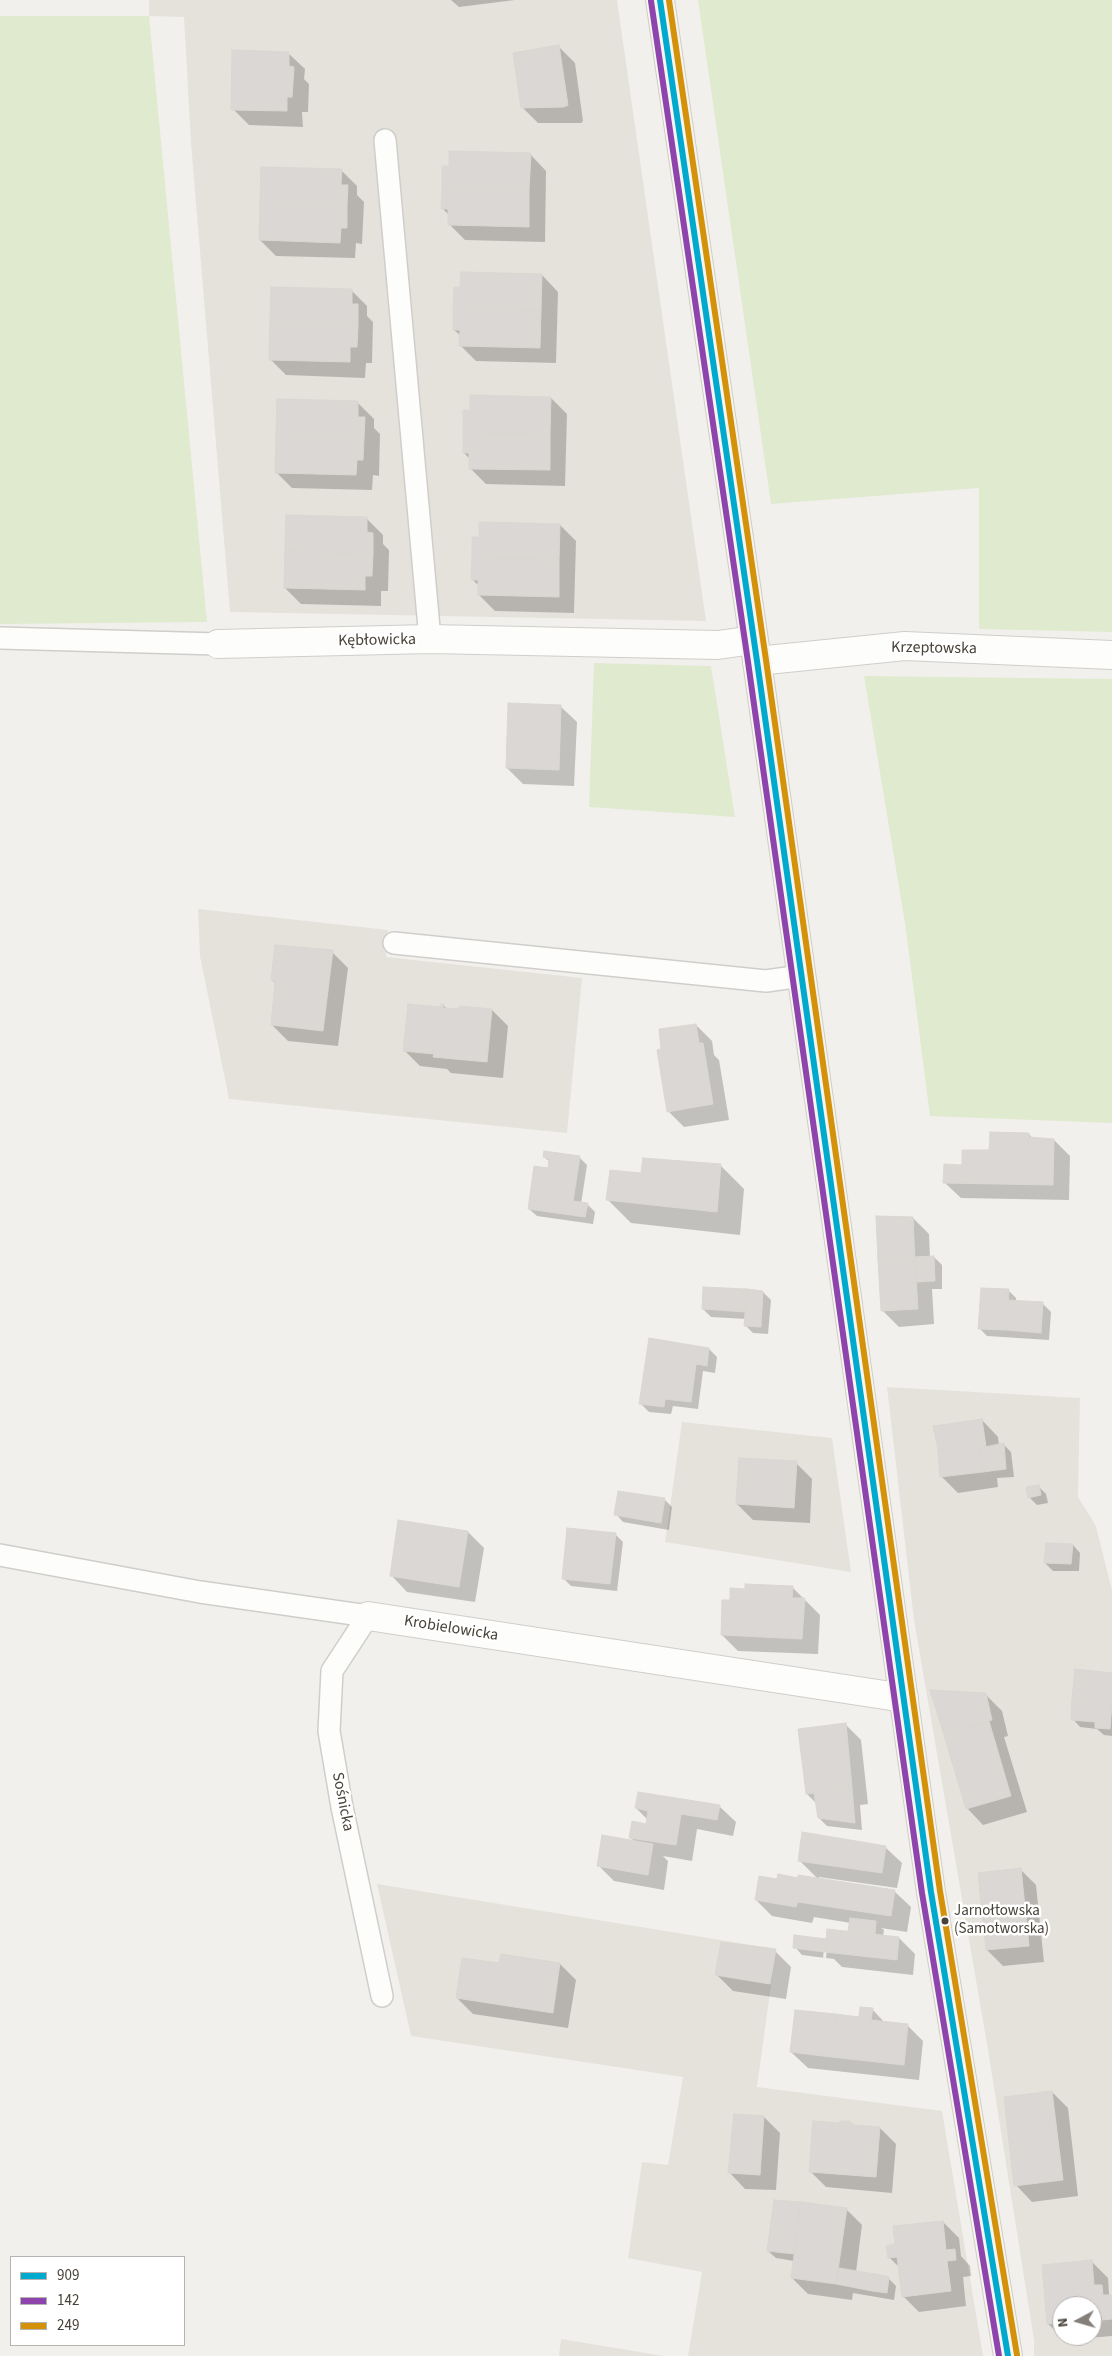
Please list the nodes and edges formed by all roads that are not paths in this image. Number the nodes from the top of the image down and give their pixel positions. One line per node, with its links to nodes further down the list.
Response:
1 (660, 0): 6 (street)
2 (385, 140): 4 (lane)
3 (0, 638): 5 (lane, Kębłowicka)
4 (430, 640): 5 (street, Kębłowicka); 6 (street, Kębłowicka)
5 (218, 644)
6 (755, 651): 7 (street, Krzeptowska); 9 (street)
7 (1112, 655)
8 (394, 943): 9 (lane)
9 (801, 976): 12 (street)
10 (0, 1554): 11 (lane, Krobielowicka)
11 (368, 1616): 12 (street, Krobielowicka); 13 (lane, Sośnicka)
12 (904, 1698): 14 (street)
13 (382, 1996)
14 (1008, 2356)

